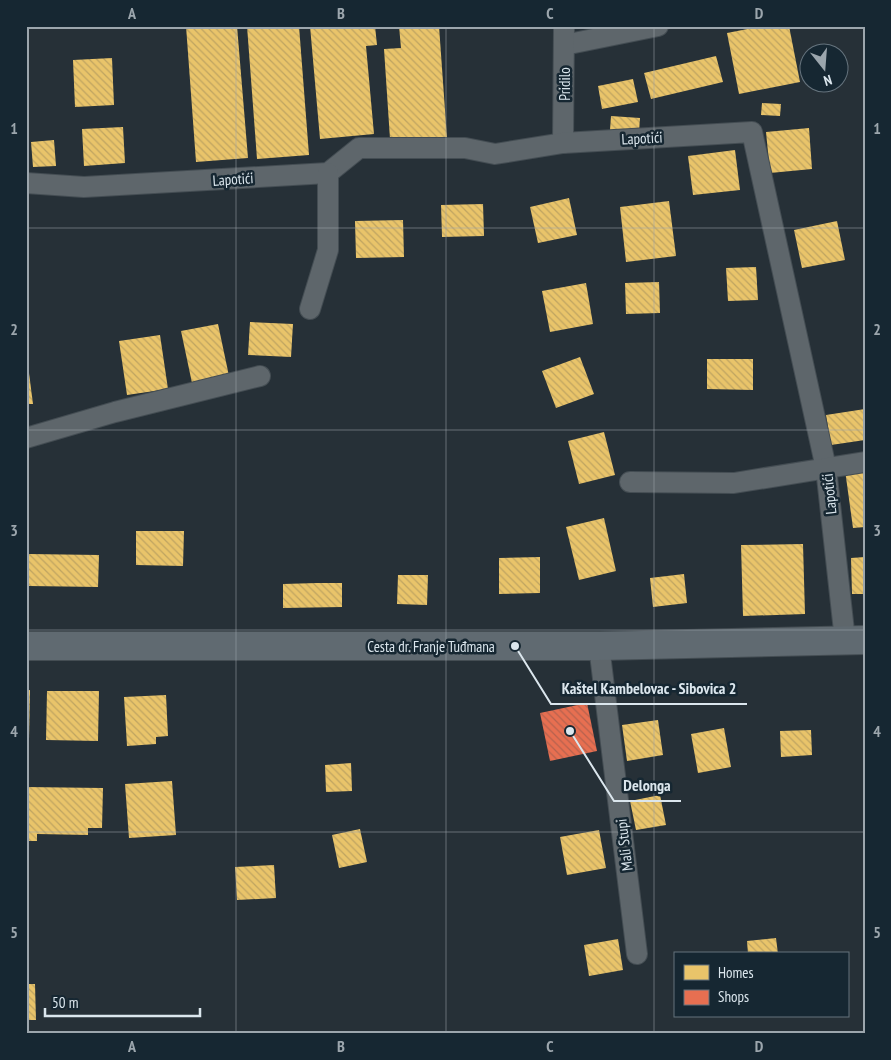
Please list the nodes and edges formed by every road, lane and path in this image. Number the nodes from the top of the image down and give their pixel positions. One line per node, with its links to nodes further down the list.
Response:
1 (658, 26): 2 (street)
2 (564, 35): 3 (street, Pridilo)
3 (563, 143): 4 (street, Lapotići); 10 (street, Lapotići)
4 (328, 173): 5 (street, Lapotići); 6 (street)
5 (26, 183)
6 (310, 310)
7 (260, 376): 8 (street)
8 (26, 438)
9 (865, 462): 10 (street)
10 (826, 468): 11 (street); 12 (street, Lapotići)
11 (630, 482)
12 (855, 640): 14 (main road, Cesta dr. Franje Tuđmana)
13 (26, 646): 14 (main road, Cesta dr. Franje Tuđmana)
14 (599, 646): 15 (street, Mali Stupi)
15 (637, 954)

